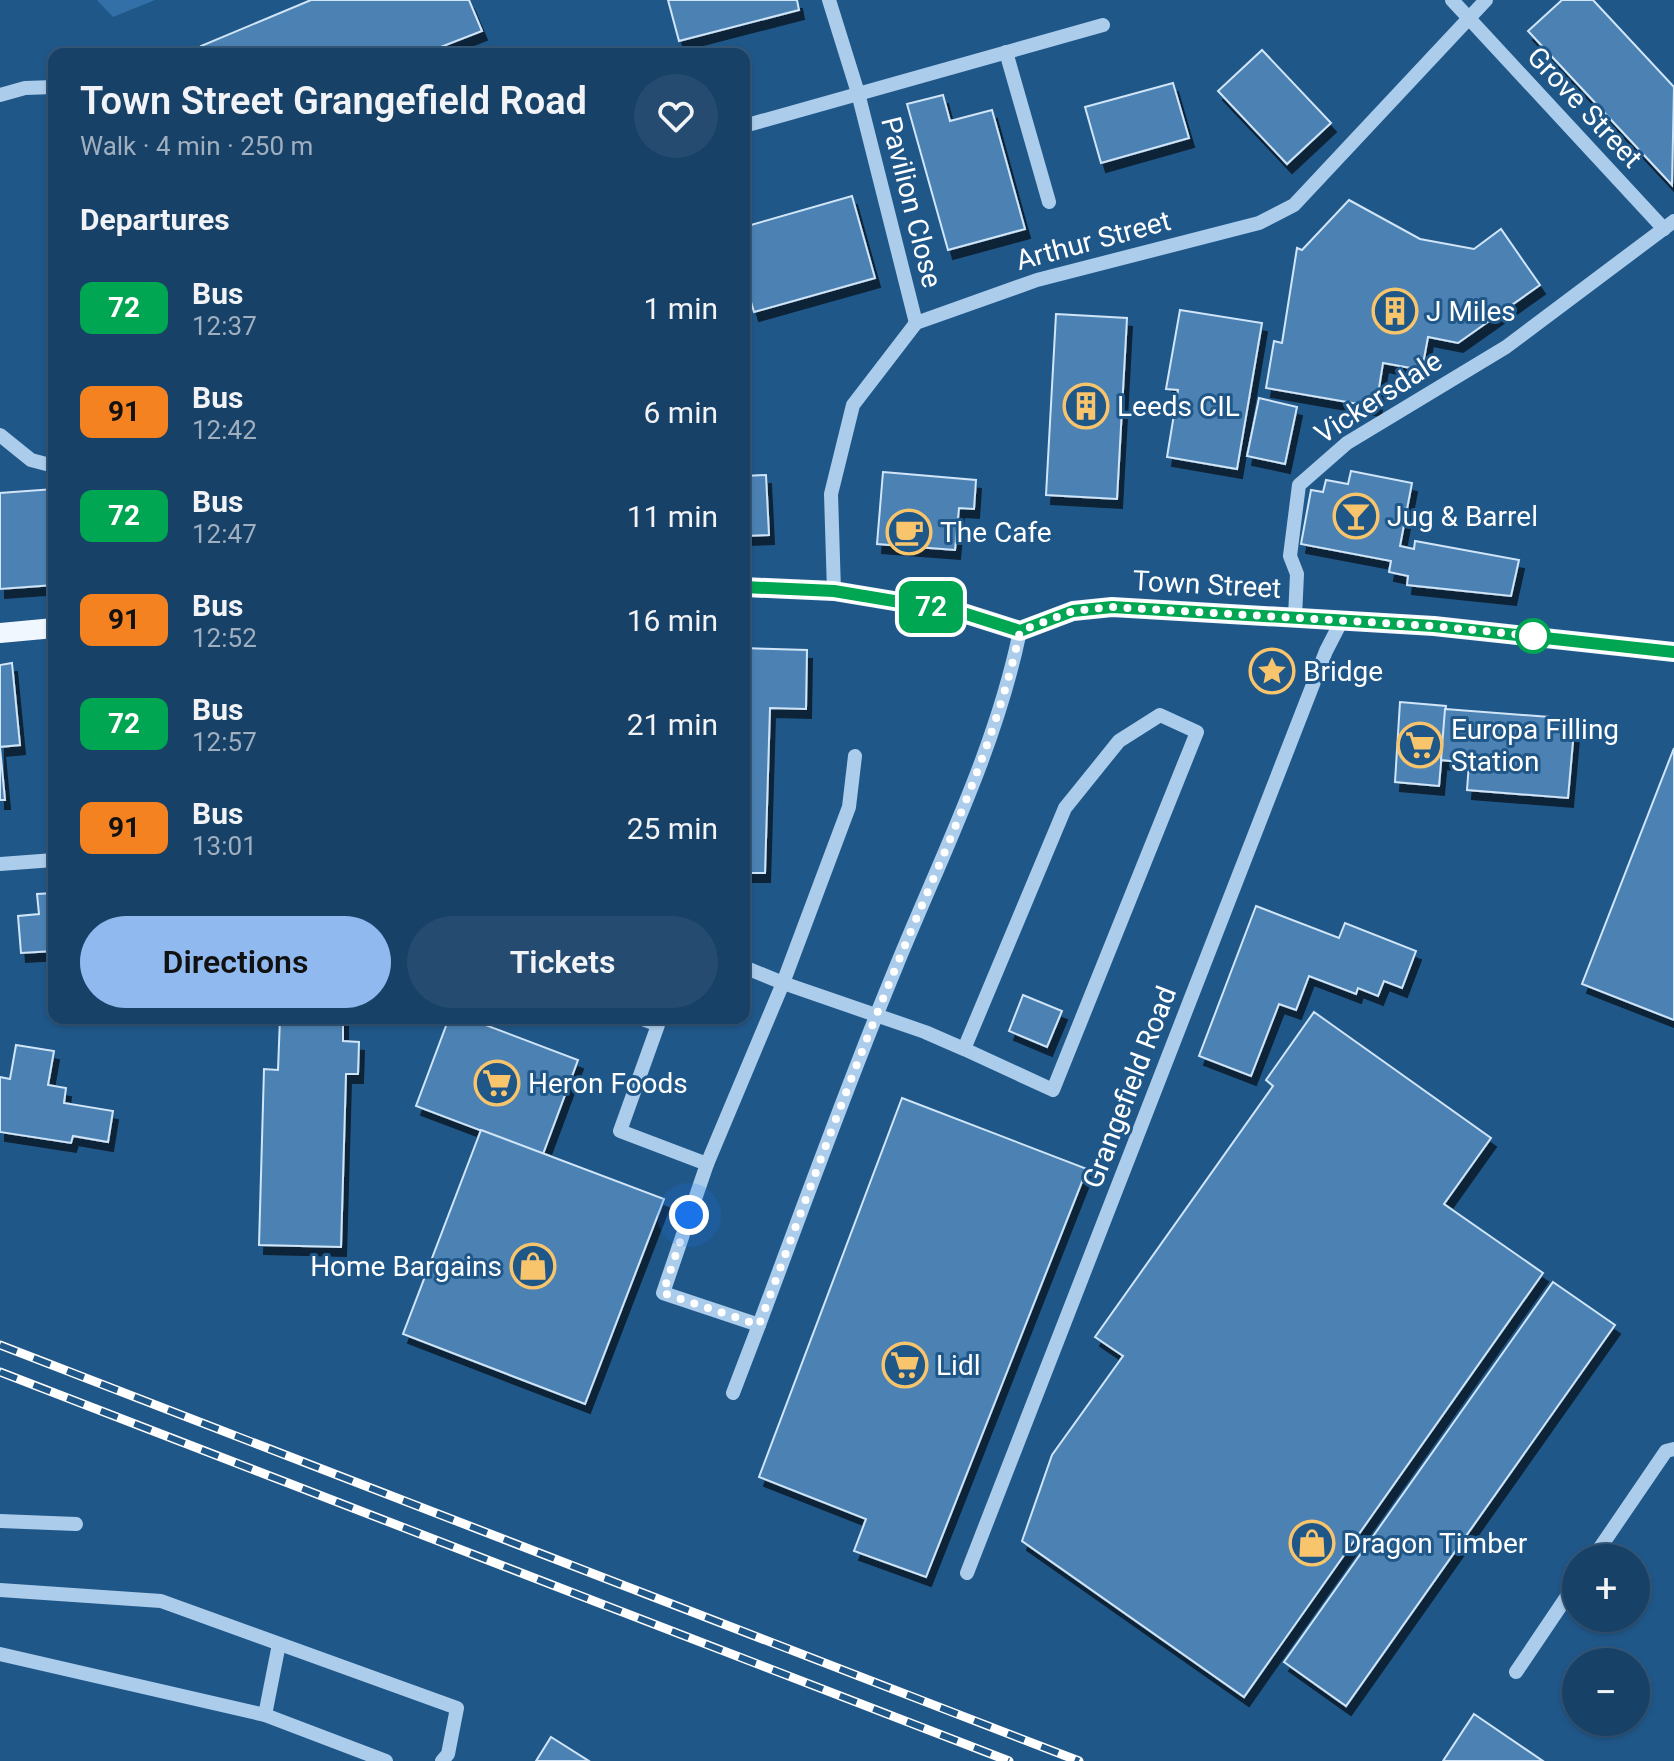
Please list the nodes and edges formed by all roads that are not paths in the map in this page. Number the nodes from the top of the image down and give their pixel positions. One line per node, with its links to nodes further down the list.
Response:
1 (829, 0): 8 (street, Pavilion Close)
2 (1452, 0): 4 (street, Grove Street)
3 (1486, 0): 4 (street, Arthur Street)
4 (1468, 20): 12 (street, Grove Street); 13 (street, Arthur Street)
5 (1103, 25): 6 (street, Pavilion Close)
6 (1006, 52): 8 (street, Pavilion Close); 11 (street)
7 (48, 87): 9 (street)
8 (858, 93): 10 (street, Pavilion Close); 13 (street, Pavilion Close)
9 (0, 95)
10 (750, 124)
11 (1049, 202)
12 (1669, 225): 18 (street, Vickersdale)
13 (916, 323): 17 (street)
14 (0, 435): 15 (street)
15 (48, 464)
16 (750, 587): 17 (main road)
17 (834, 591): 21 (main road)
18 (1295, 617): 19 (main road, Town Street); 21 (main road, Town Street)
19 (1342, 620): 23 (main road, Town Street); 39 (street, Grangefield Road)
20 (48, 629): 22 (main road)
21 (1020, 631): 29 (street)
22 (0, 633)
23 (1674, 652)
24 (855, 756): 28 (street)
25 (48, 860): 26 (street)
26 (0, 864)
27 (750, 969): 28 (street)
28 (783, 983): 29 (street); 32 (street)
29 (876, 1015): 31 (street); 33 (street)
30 (658, 1024): 32 (street)
31 (964, 1049): 31 (street)
32 (707, 1164): 33 (street)
33 (759, 1325): 34 (street)
34 (733, 1393)
35 (1674, 1449): 38 (street)
36 (0, 1521): 37 (street)
37 (76, 1524)
38 (1603, 1544)
39 (967, 1573)
40 (0, 1590): 42 (street)
41 (1562, 1604): 44 (street)
42 (279, 1644): 45 (street); 47 (street)
43 (0, 1654): 45 (street)
44 (1516, 1672)
45 (265, 1715): 46 (street)
46 (386, 1761)
47 (442, 1761)

